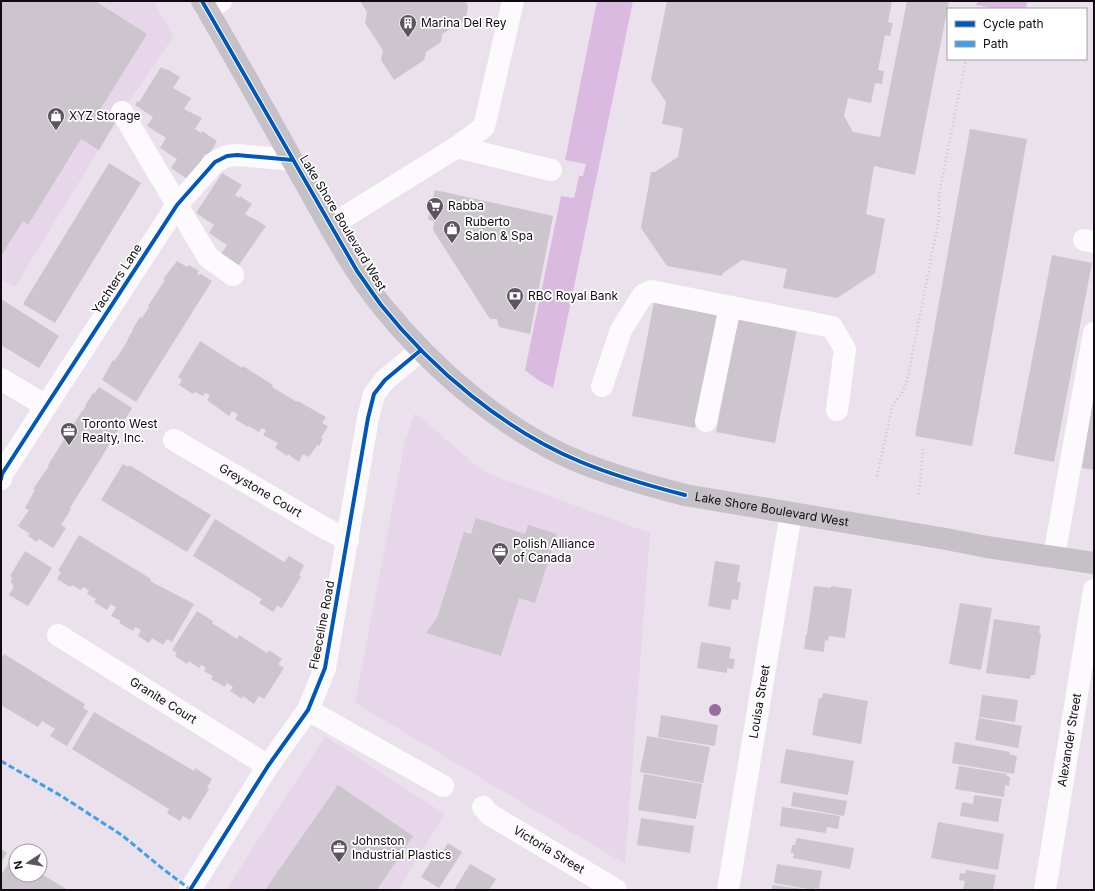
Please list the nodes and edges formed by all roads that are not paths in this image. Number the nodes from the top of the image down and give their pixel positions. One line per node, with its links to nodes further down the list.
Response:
1 (512, 1): 4 (street)
2 (210, 4): 5 (main road, Lake Shore Boulevard West)
3 (122, 112): 7 (street)
4 (457, 147): 6 (street); 8 (street)
5 (293, 160): 7 (street, Yachters Lane); 8 (main road, Lake Shore Boulevard West)
6 (551, 170)
7 (177, 205): 9 (street); 15 (street, Yachters Lane)
8 (330, 226): 12 (main road, Lake Shore Boulevard West)
9 (233, 275)
10 (730, 307): 14 (street); 16 (street); 17 (street)
11 (1094, 333): 22 (street)
12 (421, 350): 20 (main road, Lake Shore Boulevard West); 21 (street, Fleeceline Road)
13 (1, 378): 15 (street)
14 (602, 386)
15 (46, 406): 19 (street, Yachters Lane)
16 (837, 410)
17 (706, 421)
18 (174, 440): 21 (street, Greystone Court)
19 (1, 479)
20 (791, 513): 22 (main road, Lake Shore Boulevard West); 33 (street, Louisa Street)
21 (348, 540): 27 (street, Fleeceline Road)
22 (1054, 556): 23 (main road, Lake Shore Boulevard West)
23 (1094, 563)
24 (1094, 590): 25 (street, Alexander Street)
25 (1091, 629): 34 (street, Alexander Street)
26 (58, 634): 28 (street, Granite Court)
27 (308, 710): 28 (street, Fleeceline Road); 29 (street)
28 (268, 766): 31 (street, Fleeceline Road)
29 (443, 786)
30 (483, 807): 32 (street, Victoria Street)
31 (190, 890)
32 (616, 890)
33 (728, 890)
34 (1045, 890)

